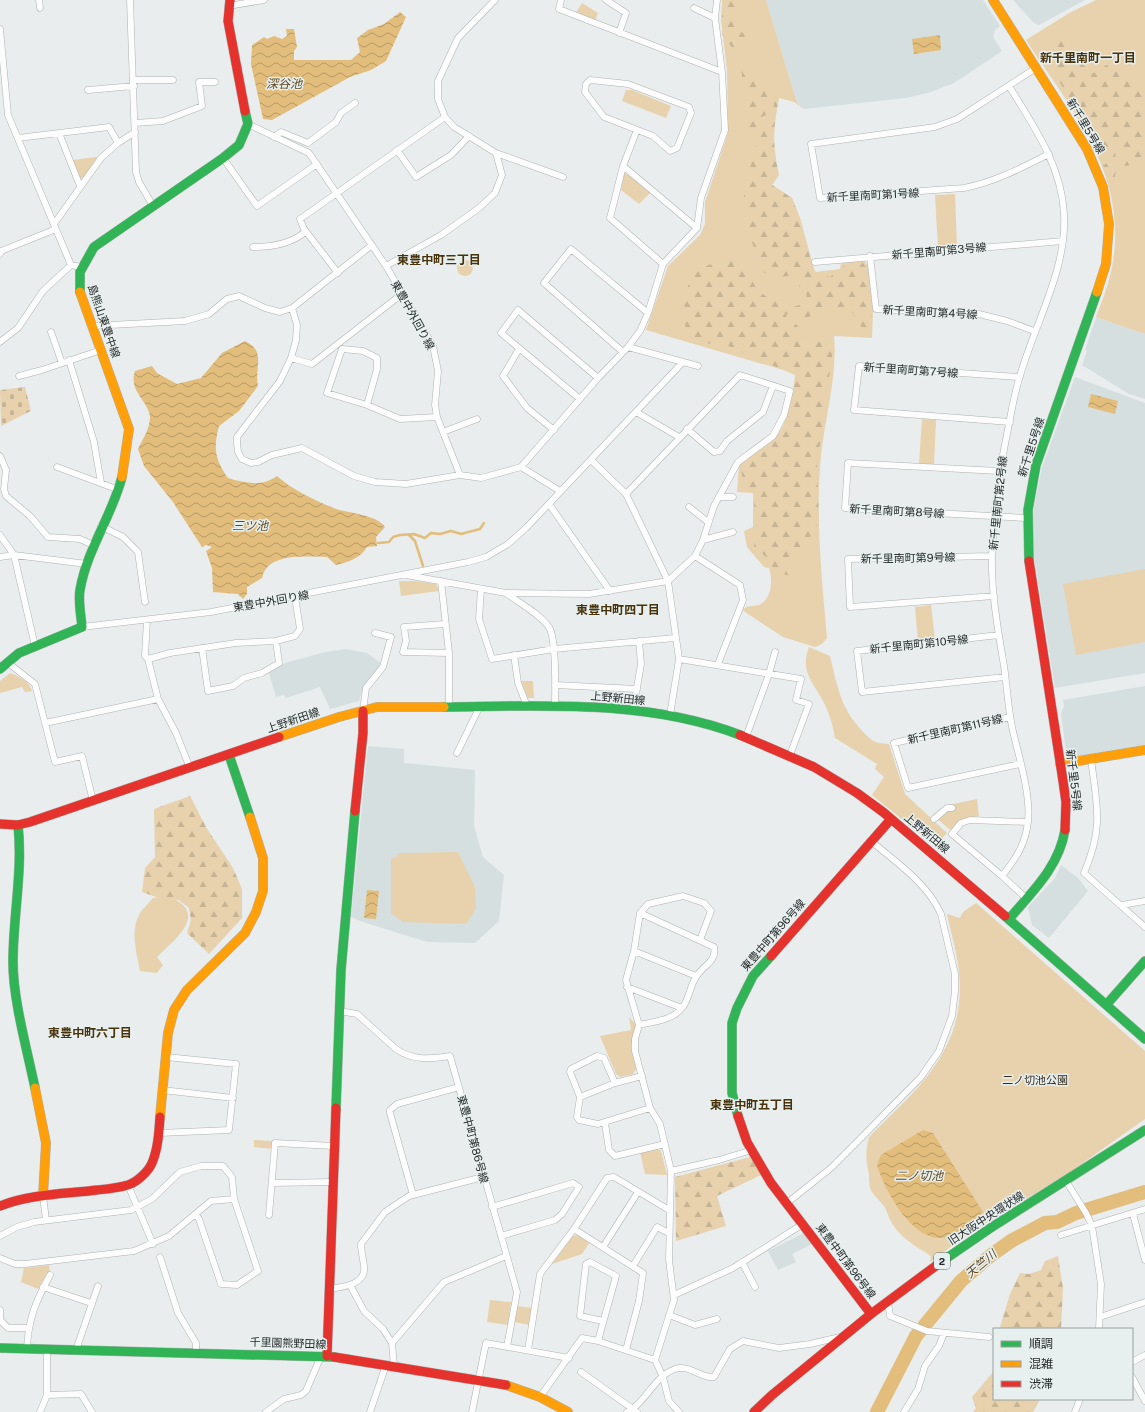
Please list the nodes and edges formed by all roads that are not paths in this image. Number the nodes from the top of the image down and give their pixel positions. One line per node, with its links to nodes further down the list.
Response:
1 (39, 0): 10 (street)
2 (130, 0): 19 (street)
3 (264, 0): 9 (street)
4 (495, 0): 23 (street)
5 (561, 0): 14 (street)
6 (606, 0): 14 (street)
7 (717, 0): 12 (street)
8 (993, 0): 15 (street, 新千里5号線)
9 (229, 3): 25 (street)
10 (40, 8)
11 (694, 8): 12 (street)
12 (715, 18): 16 (street)
13 (0, 29): 31 (street)
14 (619, 33): 16 (street)
15 (1036, 68): 20 (street, 新千里南町第1号線); 102 (street, 新千里5号線)
16 (722, 72): 44 (street)
17 (173, 80): 19 (street)
18 (215, 82): 24 (street)
19 (133, 83): 21 (street); 24 (street)
20 (1009, 86): 35 (street, 新千里南町第2号線); 35 (street, 新千里南町第1号線)
21 (88, 90)
22 (355, 103): 30 (street)
23 (444, 117): 29 (street); 33 (street)
24 (135, 123): 27 (street)
25 (248, 124): 30 (street, 東豊中外回り線); 36 (street, 島熊山東豊中線)
26 (637, 130): 26 (street); 38 (street)
27 (135, 132): 32 (street); 42 (street)
28 (59, 133): 31 (street); 32 (street); 40 (street)
29 (468, 136): 33 (street); 34 (street)
30 (274, 137): 37 (street, 東豊中外回り線)
31 (18, 138): 43 (street)
32 (118, 143): 40 (street)
33 (397, 150): 41 (street)
34 (496, 153): 39 (street); 54 (street)
35 (1049, 154): 46 (street, 新千里南町第2号線)
36 (223, 158): 37 (street); 42 (street, 島熊山東豊中線)
37 (317, 164): 41 (street, 東豊中外回り線)
38 (623, 166): 44 (street); 52 (street)
39 (563, 177)
40 (80, 186): 43 (street)
41 (337, 193): 45 (street); 47 (street, 東豊中外回り線)
42 (153, 206): 55 (street, 島熊山東豊中線)
43 (55, 226): 49 (street); 53 (street)
44 (697, 228): 52 (street)
45 (305, 232): 48 (street); 56 (street)
46 (1063, 241): 50 (street, 新千里南町第3号線); 61 (street, 新千里南町第2号線)
47 (372, 245): 54 (street, 東豊中外回り線); 56 (street)
48 (253, 247)
49 (0, 251)
50 (870, 256): 51 (street, 新千里南町第3号線); 61 (street, 新千里南町第4号線)
51 (815, 262)
52 (663, 264): 59 (street)
53 (71, 265): 55 (street); 63 (street)
54 (386, 266): 57 (street, 東豊中外回り線)
55 (81, 267): 60 (street, 島熊山東豊中線)
56 (338, 273): 58 (street)
57 (402, 294): 68 (street); 80 (street, 東豊中外回り線)
58 (292, 308): 60 (street); 68 (street)
59 (648, 313): 64 (street); 67 (street)
60 (92, 326): 66 (street, 島熊山東豊中線)
61 (1034, 331): 74 (street, 新千里南町第2号線)
62 (51, 332): 70 (street)
63 (0, 342)
64 (628, 347): 67 (street); 71 (street)
65 (519, 349): 75 (street); 77 (street); 84 (street)
66 (101, 350): 69 (street); 94 (street, 島熊山東豊中線)
67 (623, 352): 75 (street)
68 (291, 358): 92 (street)
69 (69, 360): 70 (street); 93 (street)
70 (62, 363): 73 (street)
71 (682, 363): 72 (street); 79 (street, 東豊中外回り線)
72 (698, 366)
73 (19, 376)
74 (1019, 377): 82 (street, 新千里南町第2号線); 82 (street, 新千里南町第7号線)
75 (598, 378): 77 (street)
76 (773, 386): 83 (street); 83 (street); 98 (street)
77 (580, 399): 84 (street)
78 (367, 405): 78 (street); 80 (street)
79 (636, 412): 86 (street); 88 (street, 東豊中外回り線)
80 (437, 417): 85 (street, 東豊中外回り線)
81 (477, 419): 85 (street)
82 (1010, 422): 91 (street, 新千里南町第2号線)
83 (687, 429): 86 (street)
84 (554, 430): 90 (street)
85 (443, 432): 92 (street, 東豊中外回り線)
86 (679, 438): 96 (street)
87 (0, 456): 108 (street)
88 (591, 460): 95 (street, 東豊中外回り線); 96 (street)
89 (57, 467): 93 (street)
90 (521, 467): 92 (street); 95 (street)
91 (1000, 471): 101 (street, 新千里南町第2号線); 101 (street, 新千里南町第8号線)
92 (460, 475)
93 (101, 483): 94 (street)
94 (119, 490): 104 (street, 島熊山東豊中線)
95 (560, 491): 99 (street, 東豊中外回り線)
96 (626, 494): 116 (street)
97 (733, 497): 98 (street)
98 (719, 498): 103 (street)
99 (549, 504): 114 (street, 東豊中外回り線); 118 (street)
100 (689, 507): 103 (street)
101 (995, 516): 102 (street, 新千里南町第8号線); 111 (street, 新千里南町第2号線)
102 (1026, 518): 162 (street, 新千里5号線)
103 (708, 522): 107 (street)
104 (101, 526): 108 (street, 島熊山東豊中線); 122 (street)
105 (733, 532): 107 (street)
106 (0, 535): 109 (street)
107 (703, 540): 110 (street)
108 (93, 546): 113 (street, 島熊山東豊中線)
109 (14, 555): 112 (street); 113 (street); 131 (street)
110 (695, 556): 116 (street); 139 (street)
111 (992, 556): 120 (street, 新千里南町第2号線); 120 (street, 新千里南町第9号線)
112 (0, 557)
113 (87, 564): 125 (street, 島熊山東豊中線)
114 (406, 575): 115 (street); 121 (street, 東豊中外回り線)
115 (441, 581): 117 (street); 124 (street)
116 (668, 581): 118 (street); 128 (street)
117 (481, 589): 119 (street); 136 (street)
118 (610, 591): 119 (street)
119 (506, 593): 133 (street)
120 (994, 596): 127 (street, 新千里南町第2号線)
121 (295, 597): 123 (street, 東豊中外回り線); 129 (street)
122 (145, 602)
123 (147, 620): 125 (street, 東豊中外回り線); 137 (street)
124 (445, 624): 135 (street); 135 (street)
125 (82, 627): 131 (street)
126 (375, 633): 151 (street)
127 (999, 635): 142 (street, 新千里南町第2号線); 142 (street, 新千里南町第10号線)
128 (675, 638): 130 (street); 138 (street)
129 (276, 641): 132 (street); 132 (street)
130 (638, 641): 133 (street); 144 (street)
131 (35, 646): 140 (street)
132 (202, 648): 137 (street)
133 (554, 649): 136 (street); 143 (street)
134 (775, 652): 141 (street)
135 (449, 653): 146 (street)
136 (514, 655): 148 (street)
137 (148, 659): 145 (street)
138 (679, 659): 139 (street); 152 (street)
139 (718, 664): 141 (street)
140 (4, 665): 154 (street)
141 (769, 674): 155 (street); 159 (street)
142 (1005, 677): 153 (street, 新千里南町第2号線)
143 (555, 685): 144 (street); 149 (street)
144 (637, 689): 150 (street)
145 (158, 699): 154 (street); 163 (street)
146 (449, 706): 147 (street, 上野新田線); 151 (street, 上野新田線)
147 (480, 706): 148 (street, 上野新田線); 157 (street)
148 (527, 706): 149 (street, 上野新田線)
149 (555, 707): 150 (street, 上野新田線)
150 (633, 710): 152 (street, 上野新田線)
151 (362, 711): 158 (street, 上野新田線); 186 (street)
152 (670, 715): 155 (street, 上野新田線)
153 (1010, 717): 161 (street, 新千里南町第2号線); 161 (street, 新千里南町第11号線)
154 (45, 723): 164 (street)
155 (746, 737): 159 (street, 上野新田線)
156 (1145, 750): 160 (street)
157 (457, 752)
158 (229, 755): 163 (street, 上野新田線); 189 (street)
159 (790, 755): 166 (street, 上野新田線)
160 (1091, 759): 162 (street); 175 (street)
161 (1020, 764): 168 (street, 新千里南町第2号線)
162 (1060, 764): 173 (street, 新千里5号線)
163 (190, 768): 164 (street, 上野新田線)
164 (93, 801): 170 (street, 上野新田線)
165 (952, 808): 167 (street)
166 (891, 818): 171 (street, 東豊中町第96号線); 177 (street, 上野新田線)
167 (934, 819)
168 (1028, 822): 172 (street, 新千里南町第2号線); 172 (street)
169 (0, 824): 170 (street, 上野新田線)
170 (18, 825): 211 (street)
171 (871, 841): 202 (street, 東豊中町第96号線); 213 (street)
172 (1002, 876): 173 (street)
173 (1026, 898): 177 (street, 新千里5号線)
174 (1145, 902): 175 (street)
175 (1122, 905): 178 (street)
176 (640, 913): 179 (street); 179 (street); 180 (street)
177 (1009, 919): 184 (street, 上野新田線)
178 (1145, 927)
179 (700, 940): 182 (street)
180 (634, 950): 182 (street); 183 (street)
181 (1145, 961): 184 (street)
182 (696, 976): 185 (street)
183 (627, 987): 185 (street); 187 (street)
184 (1107, 1004): 188 (street, 上野新田線)
185 (682, 1008): 187 (street)
186 (339, 1011): 192 (street, 東豊中町第86号線); 201 (street)
187 (640, 1026): 190 (street)
188 (1145, 1039)
189 (166, 1057): 193 (street); 195 (street)
190 (642, 1076): 191 (street); 196 (street)
191 (615, 1083): 194 (street); 194 (street)
192 (459, 1086): 204 (street, 東豊中町第86号線); 210 (street)
193 (162, 1090): 195 (street); 199 (street)
194 (580, 1097): 197 (street)
195 (233, 1098): 199 (street)
196 (650, 1108): 197 (street); 200 (street)
197 (605, 1123): 200 (street)
198 (1145, 1130): 205 (street, 旧大阪中央環状線 / 2)
199 (159, 1133): 208 (street)
200 (666, 1144): 203 (street)
201 (334, 1146): 206 (street); 207 (street)
202 (752, 1150): 203 (street); 213 (street, 東豊中町第96号線)
203 (671, 1172): 218 (street)
204 (483, 1176): 210 (street); 215 (street, 東豊中町第86号線)
205 (1066, 1181): 224 (street); 245 (street, 旧大阪中央環状線 / 2)
206 (333, 1182): 207 (street); 243 (street)
207 (272, 1183): 221 (street)
208 (128, 1184): 211 (street); 216 (street)
209 (638, 1192): 218 (street); 225 (street); 231 (street)
210 (413, 1195): 239 (street)
211 (43, 1196): 214 (street); 222 (street)
212 (234, 1198): 216 (street); 219 (street); 219 (street)
213 (786, 1202): 223 (street, 東豊中町第96号線)
214 (0, 1206)
215 (492, 1206): 229 (street, 東豊中町第86号線); 229 (street)
216 (138, 1208): 222 (street); 230 (street)
217 (1145, 1209): 220 (street)
218 (669, 1210): 226 (street)
219 (195, 1214): 230 (street)
220 (1133, 1214): 224 (street); 235 (street)
221 (269, 1215)
222 (46, 1220): 228 (street)
223 (803, 1224): 236 (street); 250 (street, 東豊中町第96号線)
224 (1092, 1226): 227 (street); 251 (street)
225 (574, 1229): 231 (street); 267 (street)
226 (669, 1232): 237 (street); 244 (street)
227 (1061, 1235)
228 (0, 1236)
229 (501, 1236): 232 (street, 東豊中町第86号線)
230 (153, 1244): 234 (street)
231 (603, 1247): 237 (street)
232 (506, 1256): 261 (street); 262 (street, 東豊中町第86号線)
233 (160, 1257): 269 (street)
234 (0, 1258)
235 (1145, 1260)
236 (742, 1262): 242 (street); 244 (street)
237 (633, 1266): 268 (street)
238 (50, 1275): 241 (street)
239 (350, 1285): 243 (street); 261 (street)
240 (98, 1286): 247 (street)
241 (43, 1287): 247 (street); 254 (street)
242 (755, 1287)
243 (329, 1289): 271 (street)
244 (674, 1295): 249 (street)
245 (888, 1302): 250 (street, 旧大阪中央環状線 / 2); 257 (street)
246 (1145, 1302): 251 (street)
247 (91, 1303): 266 (street)
248 (0, 1310): 252 (street)
249 (670, 1314): 255 (street); 273 (street)
250 (871, 1314): 258 (street, 旧大阪中央環状線 / 2)
251 (1100, 1317): 256 (street)
252 (0, 1320): 254 (street)
253 (603, 1321): 253 (street); 260 (street)
254 (28, 1328): 264 (street)
255 (713, 1328)
256 (1099, 1328)
257 (944, 1333): 259 (street); 294 (street)
258 (844, 1336): 277 (street); 293 (street, 旧大阪中央環状線 / 2)
259 (989, 1336)
260 (598, 1341): 268 (street); 272 (street)
261 (392, 1343): 275 (street)
262 (507, 1347): 267 (street); 279 (street)
263 (0, 1348): 264 (street, 千里園熊野田線)
264 (27, 1349): 265 (street, 千里園熊野田線)
265 (47, 1349): 266 (street, 千里園熊野田線); 280 (street)
266 (76, 1350): 269 (street, 千里園熊野田線)
267 (528, 1350): 272 (street)
268 (626, 1350): 273 (street)
269 (196, 1353): 271 (street, 千里園熊野田線)
270 (1145, 1355): 274 (street)
271 (324, 1356): 275 (street, 千里園熊野田線); 287 (street)
272 (570, 1358): 281 (street)
273 (655, 1360): 277 (street)
274 (1133, 1361)
275 (390, 1365): 279 (street, 千里園熊野田線); 288 (street)
276 (581, 1372): 284 (street)
277 (663, 1377): 284 (street); 292 (street)
278 (1133, 1379): 283 (street)
279 (479, 1380): 281 (street, 千里園熊野田線); 289 (street)
280 (47, 1395): 285 (street); 286 (street)
281 (540, 1397): 290 (street, 千里園熊野田線)
282 (1080, 1400): 295 (street)
283 (1145, 1401)
284 (635, 1410): 291 (street)
285 (40, 1412)
286 (92, 1412)
287 (266, 1412)
288 (370, 1412)
289 (472, 1412)
290 (568, 1412)
291 (627, 1412)
292 (679, 1412)
293 (754, 1412)
294 (904, 1412)
295 (1075, 1412)

